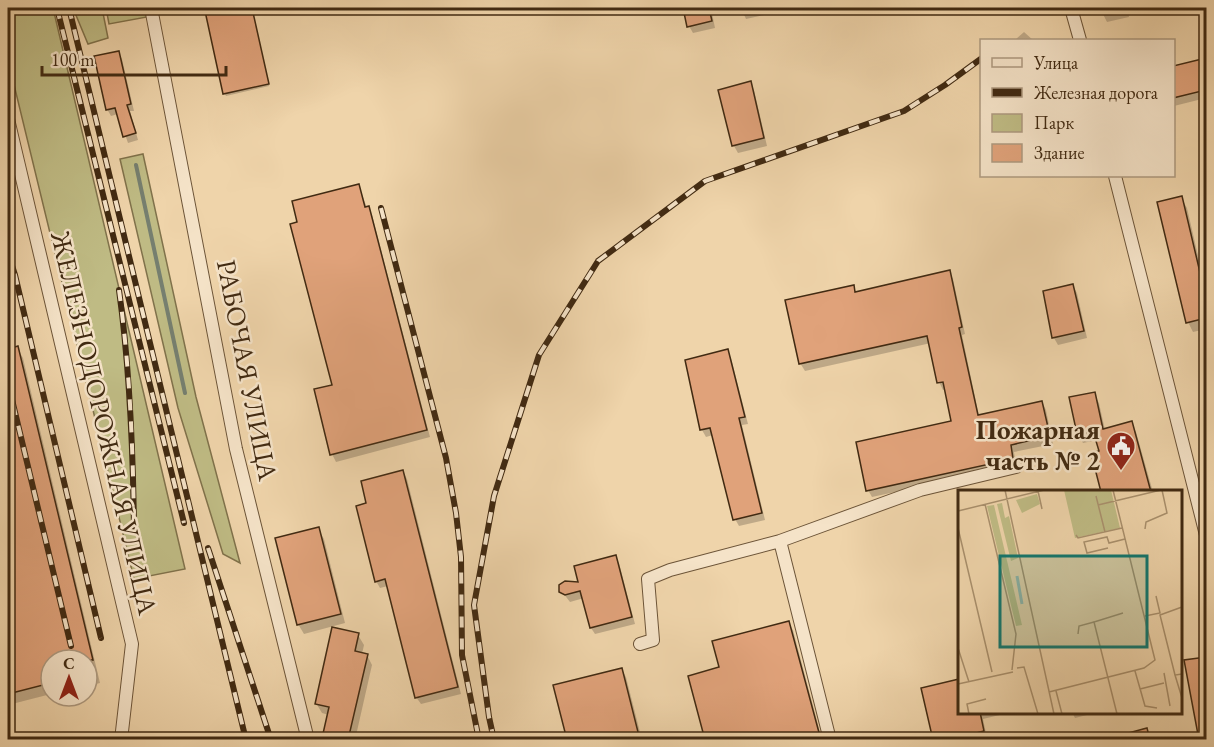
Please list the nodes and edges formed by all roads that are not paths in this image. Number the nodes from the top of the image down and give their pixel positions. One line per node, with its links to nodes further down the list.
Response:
1 (155, 8): 12 (street, РАБОЧАЯ УЛИЦА)
2 (1071, 8): 3 (street)
3 (1080, 39)
4 (8, 119): 11 (street, ЖЕЛЕЗНОДОРОЖНАЯ УЛИЦА)
5 (1115, 177): 7 (street)
6 (1016, 467): 9 (street)
7 (1202, 497): 8 (street)
8 (1206, 535)
9 (780, 541): 10 (street); 13 (street)
10 (640, 644)
11 (121, 740)
12 (308, 740)
13 (830, 740)

